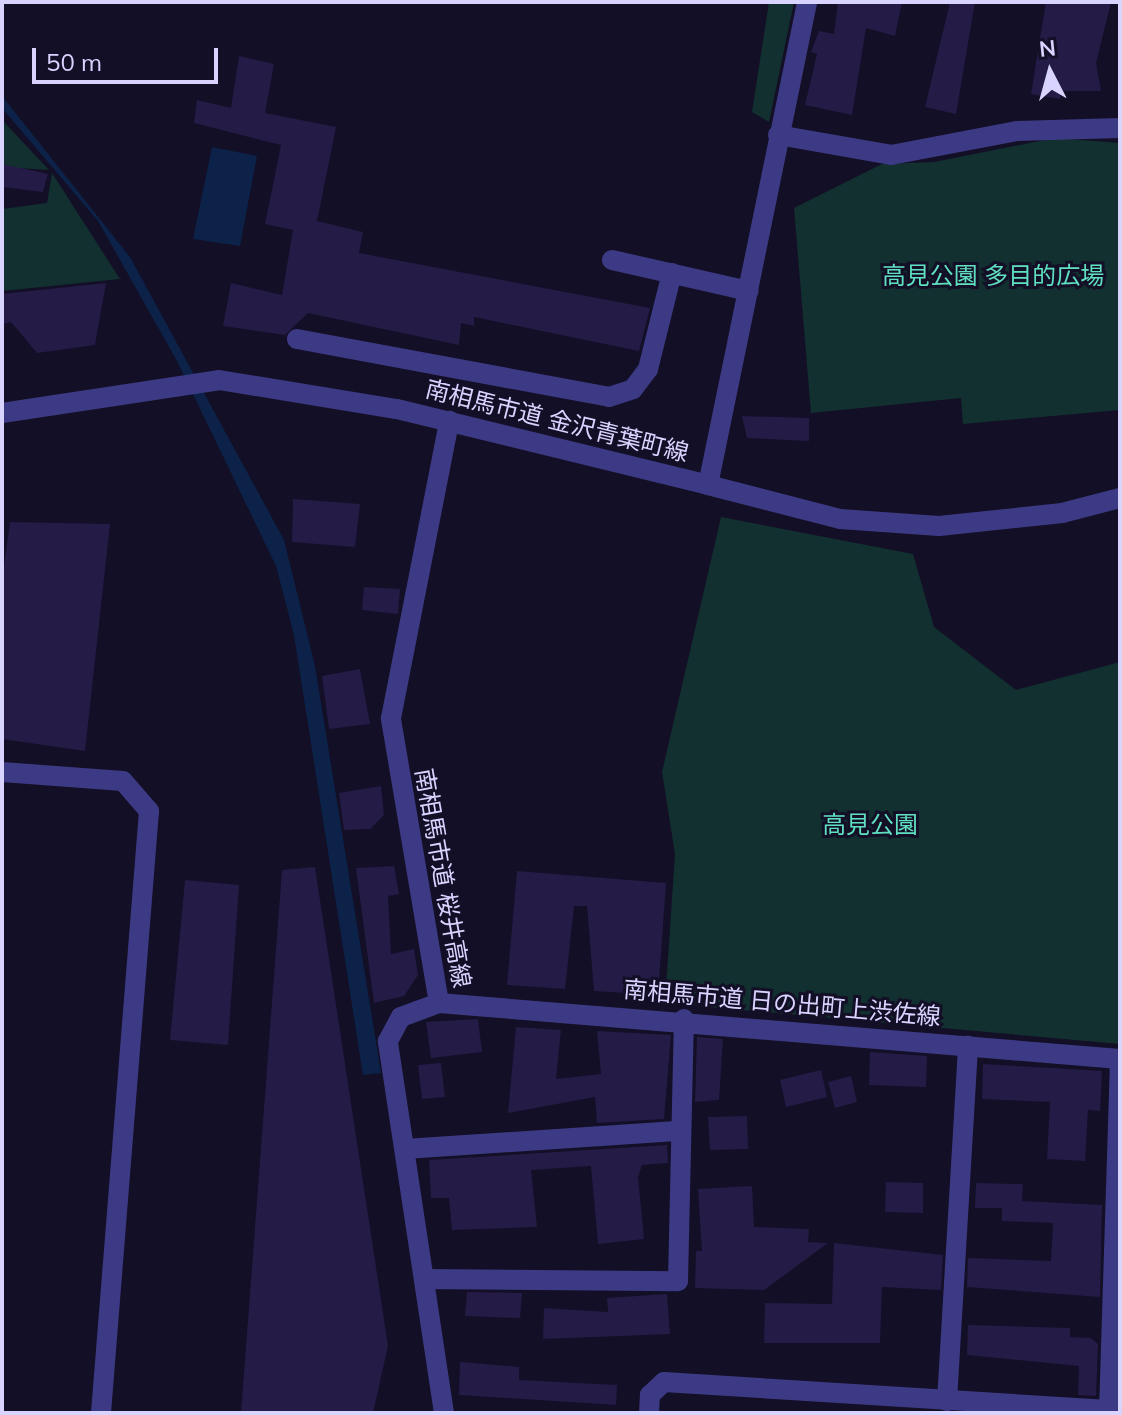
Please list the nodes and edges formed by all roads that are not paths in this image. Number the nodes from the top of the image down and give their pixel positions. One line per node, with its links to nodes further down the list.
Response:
1 (807, 2): 3 (street, 南相馬市道 金沢青葉町線)
2 (1120, 128): 3 (street)
3 (778, 135): 6 (street, 南相馬市道 金沢青葉町線)
4 (612, 260): 5 (street)
5 (672, 273): 6 (street); 7 (street)
6 (749, 291): 10 (street, 南相馬市道 金沢青葉町線)
7 (297, 339)
8 (2, 413): 9 (street, 南相馬市道 金沢青葉町線)
9 (449, 421): 10 (street, 南相馬市道 金沢青葉町線); 13 (street, 南相馬市道 桜井高線)
10 (708, 485): 11 (street)
11 (1120, 498)
12 (2, 772): 23 (street)
13 (439, 1003): 14 (street, 南相馬市道 日の出町上渋佐線); 18 (street, 南相馬市道 桜井高線)
14 (684, 1019): 15 (street, 南相馬市道 日の出町上渋佐線); 17 (street)
15 (968, 1046): 16 (street, 南相馬市道 日の出町上渋佐線); 20 (street)
16 (1120, 1059): 22 (street)
17 (676, 1131): 18 (street); 19 (street)
18 (405, 1149): 19 (street, 南相馬市道 桜井高線)
19 (424, 1279): 24 (street, 南相馬市道 桜井高線)
20 (947, 1401): 21 (street); 22 (street)
21 (906, 1406): 25 (street)
22 (1115, 1411)
23 (101, 1413)
24 (444, 1413)
25 (649, 1413)

